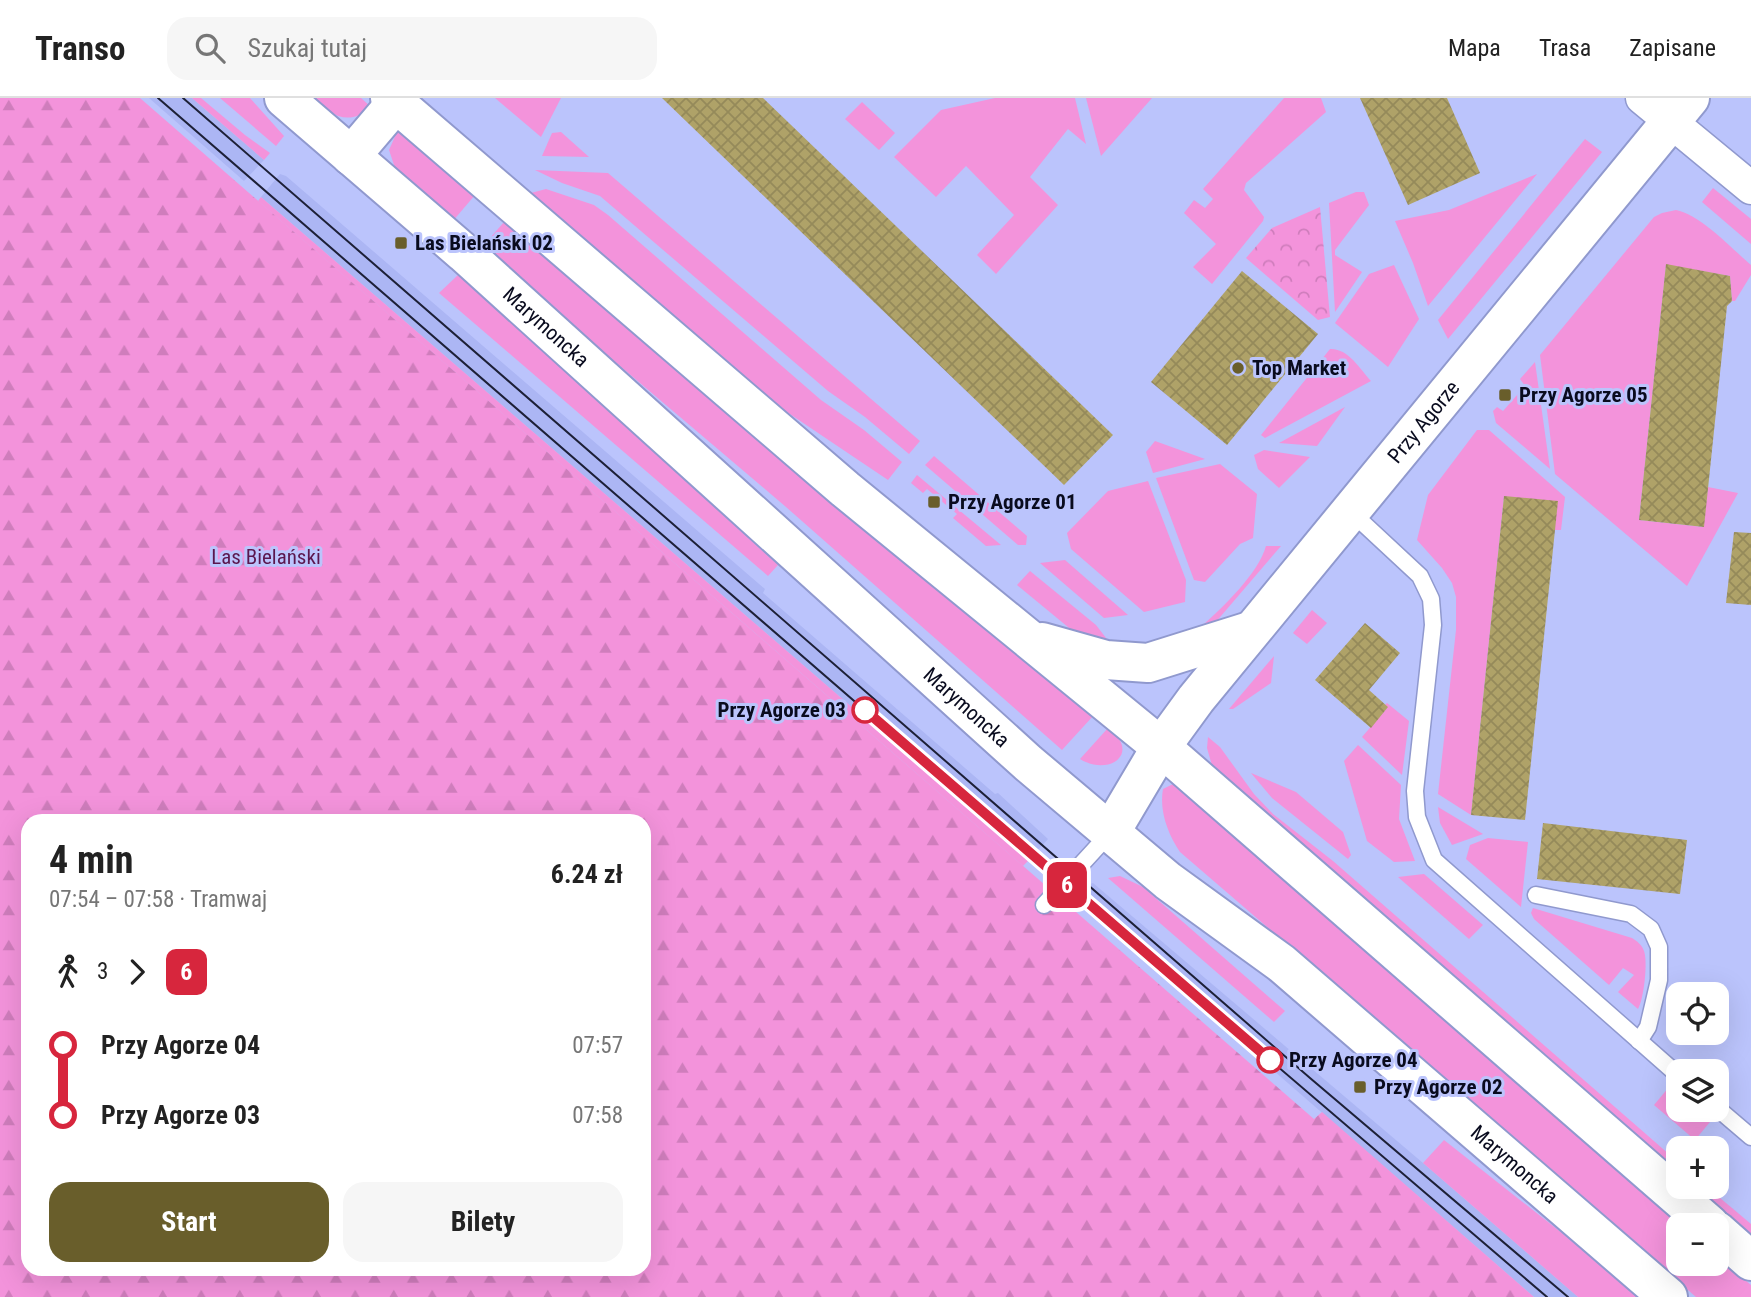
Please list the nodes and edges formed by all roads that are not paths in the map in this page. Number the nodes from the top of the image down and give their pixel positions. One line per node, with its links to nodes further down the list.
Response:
1 (284, 98): 4 (main road, Marymoncka)
2 (393, 101): 4 (main road); 8 (main road)
3 (1667, 106): 5 (street); 6 (main road, Przy Agorze)
4 (351, 156): 10 (main road, Marymoncka)
5 (1751, 188)
6 (1350, 511): 7 (main road, Przy Agorze); 13 (lane)
7 (1250, 631): 8 (main road); 9 (main road, Przy Agorze)
8 (1030, 639): 9 (main road)
9 (1161, 747): 10 (main road, Przy Agorze); 17 (main road)
10 (1110, 833): 12 (lane); 20 (main road, Marymoncka)
11 (1535, 895): 13 (lane)
12 (1044, 905)
13 (1639, 1041): 14 (lane)
14 (1666, 1065)
15 (1729, 1118): 16 (lane)
16 (1751, 1137)
17 (1696, 1213)
18 (1729, 1242): 19 (main road)
19 (1751, 1261)
20 (1668, 1297)

